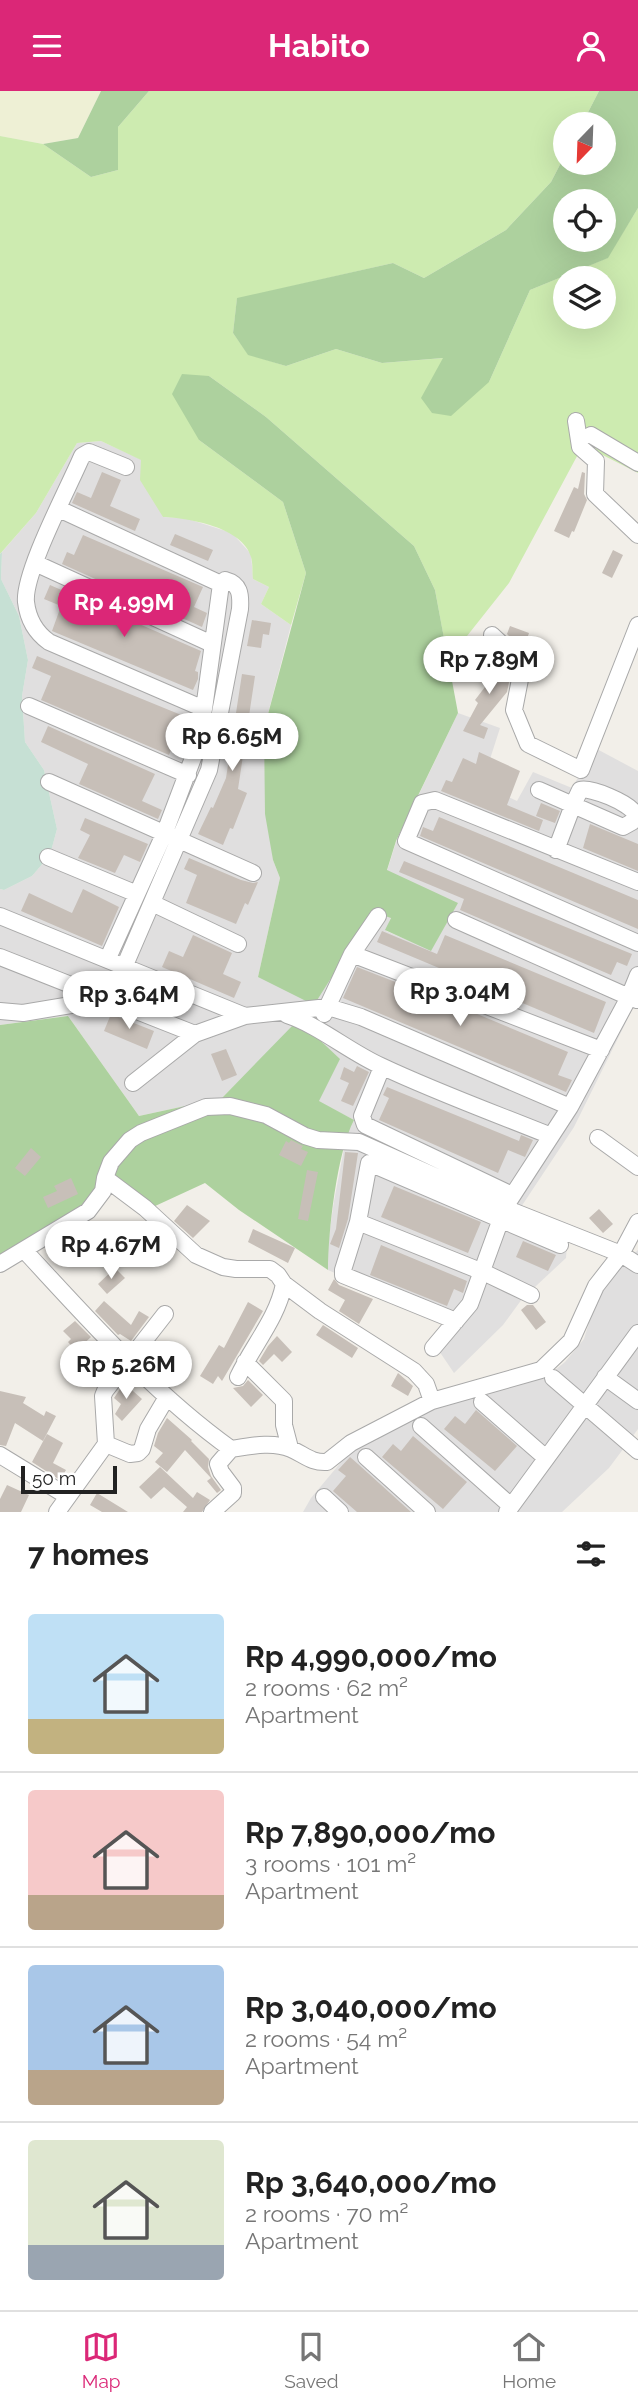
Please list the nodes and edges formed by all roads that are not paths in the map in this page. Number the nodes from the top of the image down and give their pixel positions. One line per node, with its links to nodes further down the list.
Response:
1 (576, 422): 6 (street)
2 (591, 435): 3 (street)
3 (638, 463)
4 (125, 467): 5 (street)
5 (59, 509): 7 (street); 8 (street)
6 (638, 535)
7 (35, 563): 11 (street); 13 (street)
8 (221, 584): 11 (street); 18 (street)
9 (638, 625): 10 (street)
10 (492, 635)
11 (212, 645): 13 (street)
12 (29, 706): 14 (street)
13 (204, 709): 14 (street)
14 (188, 775): 17 (street)
15 (49, 782): 17 (street)
16 (539, 790): 19 (street)
17 (165, 832): 18 (street); 23 (street)
18 (180, 840): 21 (street); 24 (street)
19 (556, 850): 22 (street); 28 (street)
20 (48, 857): 23 (street)
21 (253, 873)
22 (638, 883)
23 (137, 894): 32 (street)
24 (152, 903): 29 (street); 33 (street)
25 (0, 916): 32 (street)
26 (378, 916): 30 (street)
27 (456, 920): 36 (street)
28 (638, 943)
29 (238, 944)
30 (352, 954): 37 (street); 43 (street)
31 (0, 957): 35 (street)
32 (108, 958): 33 (street)
33 (125, 965): 40 (street)
34 (638, 975): 36 (street)
35 (79, 989): 38 (street); 42 (street)
36 (633, 999): 43 (street)
37 (328, 1007): 39 (street); 41 (street); 46 (street)
38 (0, 1011)
39 (280, 1013): 40 (street); 41 (street)
40 (245, 1016): 42 (street)
41 (317, 1029): 44 (street)
42 (195, 1034): 45 (street)
43 (601, 1051): 46 (street)
44 (382, 1067): 47 (street); 51 (street)
45 (133, 1083)
46 (570, 1107): 47 (street)
47 (551, 1136): 51 (street)
48 (598, 1138): 49 (street)
49 (638, 1167)
50 (105, 1178): 55 (street); 56 (street); 60 (street)
51 (506, 1208): 52 (street); 54 (street); 59 (street)
52 (358, 1222): 59 (street); 63 (street)
53 (638, 1222): 56 (street)
54 (560, 1245)
55 (24, 1250): 57 (street); 66 (street)
56 (621, 1254): 58 (street); 70 (street)
57 (0, 1264)
58 (638, 1265)
59 (483, 1272): 61 (street); 63 (street)
60 (284, 1283): 70 (street); 77 (street)
61 (531, 1295)
62 (165, 1314): 66 (street)
63 (456, 1321): 65 (street)
64 (638, 1333): 67 (street)
65 (433, 1348)
66 (127, 1360): 69 (street); 75 (street)
67 (605, 1377): 71 (street); 73 (street)
68 (553, 1378): 73 (street)
69 (167, 1397): 75 (street); 76 (street)
70 (432, 1401): 77 (street)
71 (638, 1401)
72 (482, 1402): 81 (street)
73 (583, 1405): 78 (street); 81 (street)
74 (421, 1426): 85 (street)
75 (106, 1444): 82 (street)
76 (231, 1448): 77 (street); 84 (street)
77 (290, 1448)
78 (638, 1451)
79 (0, 1455): 82 (street)
80 (366, 1457): 88 (street)
81 (546, 1458): 85 (street)
82 (67, 1496): 86 (street)
83 (324, 1497): 87 (street)
84 (219, 1509)
85 (509, 1509)
86 (57, 1512)
87 (340, 1512)
88 (427, 1512)

